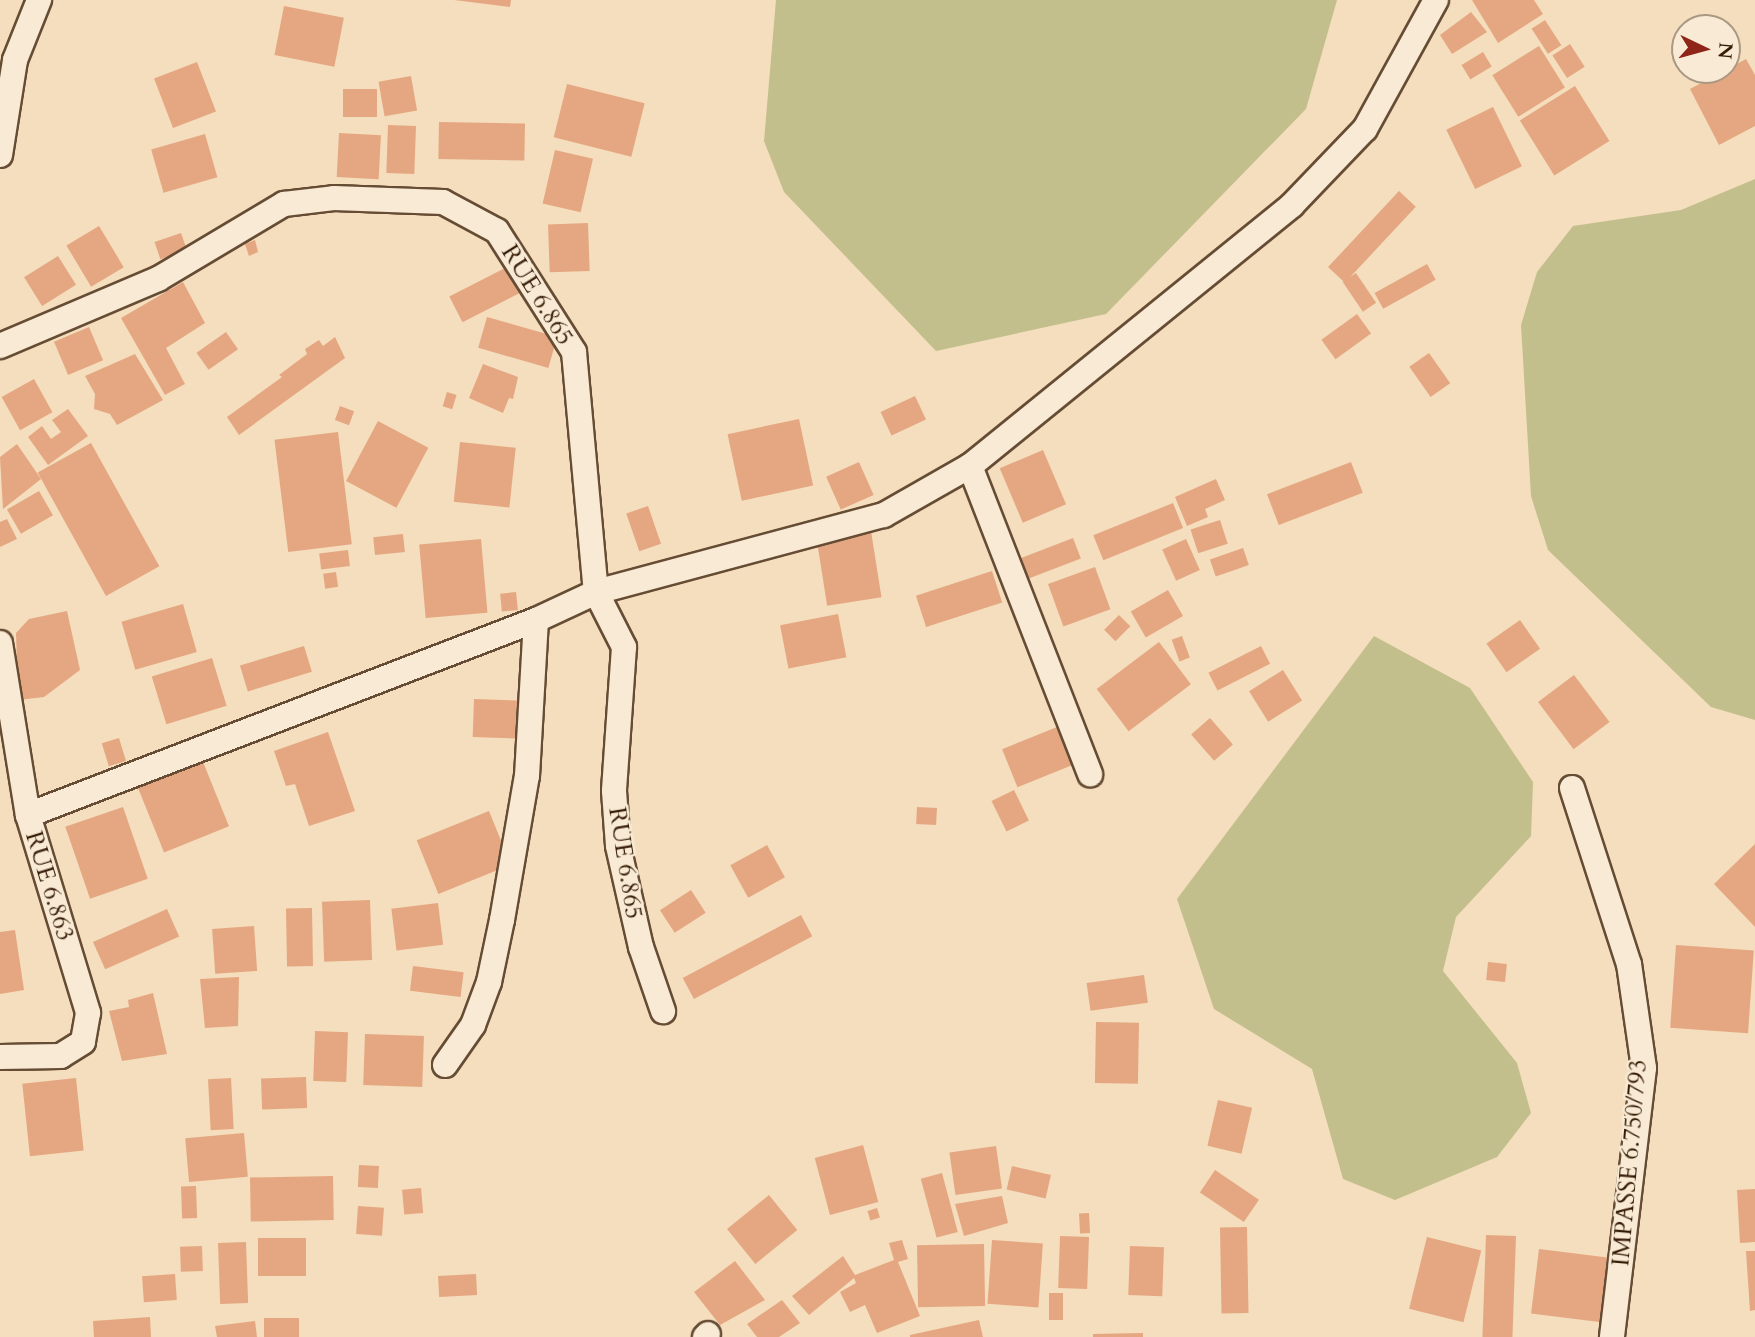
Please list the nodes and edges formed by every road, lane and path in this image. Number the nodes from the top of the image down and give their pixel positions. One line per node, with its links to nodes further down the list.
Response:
1 (39, 0): 3 (street)
2 (1436, 0): 5 (street)
3 (0, 155)
4 (0, 346): 6 (street, RUE 6.865)
5 (970, 466): 6 (street); 9 (street)
6 (596, 592): 7 (street); 12 (street, RUE 6.865)
7 (536, 620): 11 (street); 14 (street)
8 (0, 643): 11 (street, RUE 6.863)
9 (1090, 774)
10 (1572, 788): 15 (street, IMPASSE 6.750/793)
11 (28, 815): 13 (street, RUE 6.863)
12 (663, 1011)
13 (0, 1057)
14 (445, 1065)
15 (1612, 1337)

